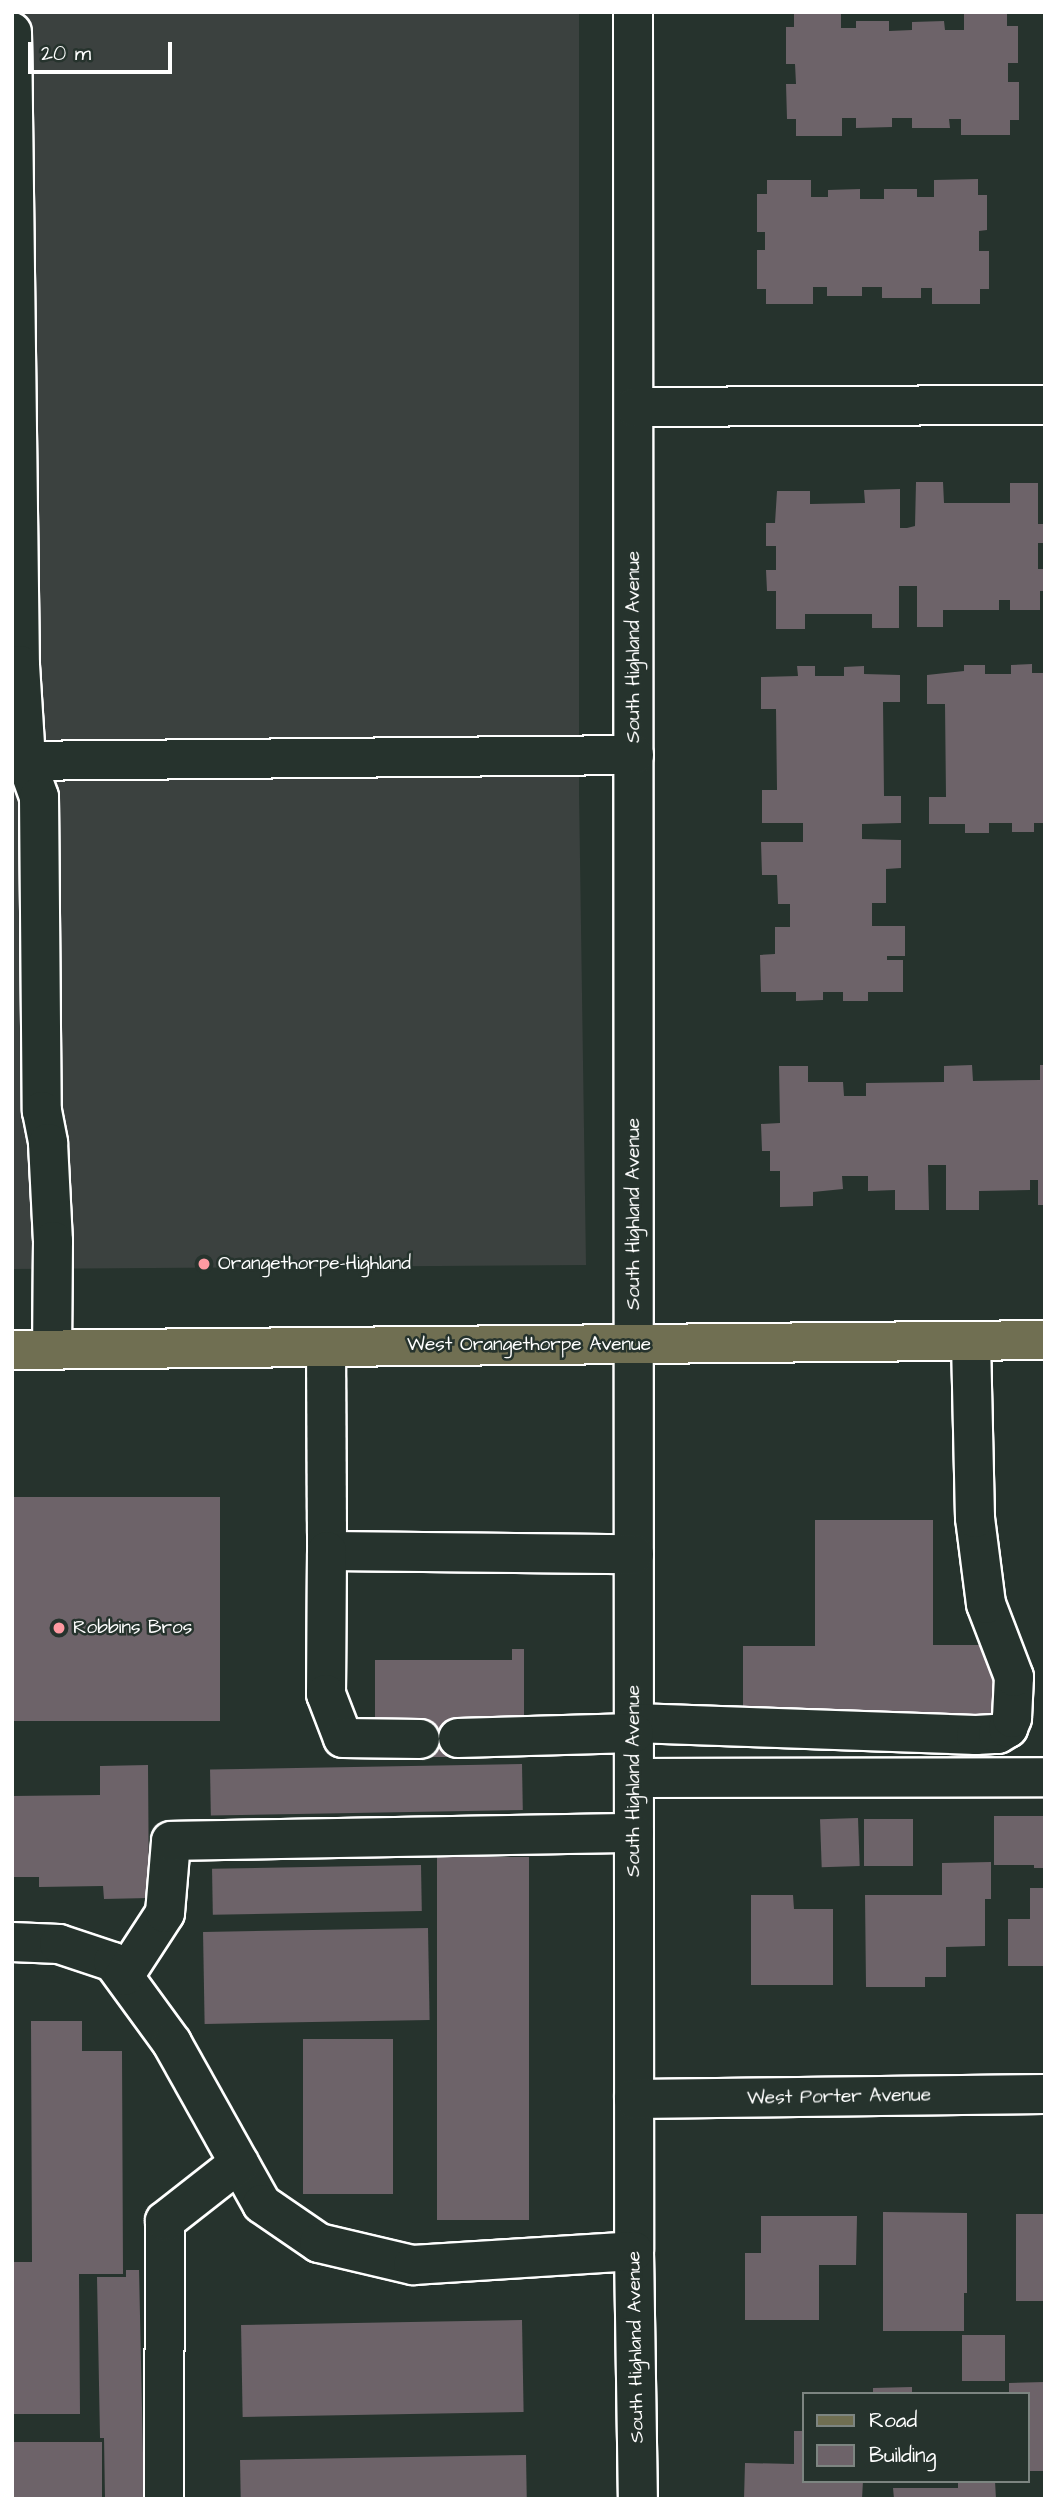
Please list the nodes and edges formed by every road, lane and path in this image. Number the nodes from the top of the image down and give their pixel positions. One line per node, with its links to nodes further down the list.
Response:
1 (633, 12): 4 (street, South Highland Avenue)
2 (12, 32): 6 (street)
3 (1045, 405): 4 (street)
4 (634, 407): 5 (street, South Highland Avenue)
5 (634, 755): 6 (street); 10 (street, South Highland Avenue)
6 (19, 761): 7 (street)
7 (26, 1019): 13 (street)
8 (971, 1340): 9 (main road, West Orangethorpe Avenue); 10 (main road, West Orangethorpe Avenue); 16 (street)
9 (1045, 1340)
10 (634, 1345): 11 (main road, West Orangethorpe Avenue); 15 (street, South Highland Avenue)
11 (326, 1347): 13 (main road, West Orangethorpe Avenue); 14 (street)
12 (12, 1350): 13 (main road, West Orangethorpe Avenue)
13 (52, 1350)
14 (327, 1550): 15 (street); 18 (street)
15 (634, 1554): 16 (street, South Highland Avenue)
16 (634, 1728): 17 (street); 20 (street, South Highland Avenue)
17 (458, 1738)
18 (420, 1739)
19 (1045, 1777): 20 (street)
20 (634, 1778): 21 (street, South Highland Avenue)
21 (634, 1833): 23 (street); 25 (street, South Highland Avenue)
22 (12, 1942): 23 (street)
23 (124, 1976): 26 (street)
24 (1045, 2094): 25 (street, West Porter Avenue)
25 (634, 2099): 27 (street, South Highland Avenue)
26 (239, 2163): 27 (street); 28 (street)
27 (634, 2250): 29 (street, South Highland Avenue)
28 (164, 2499)
29 (638, 2499)

